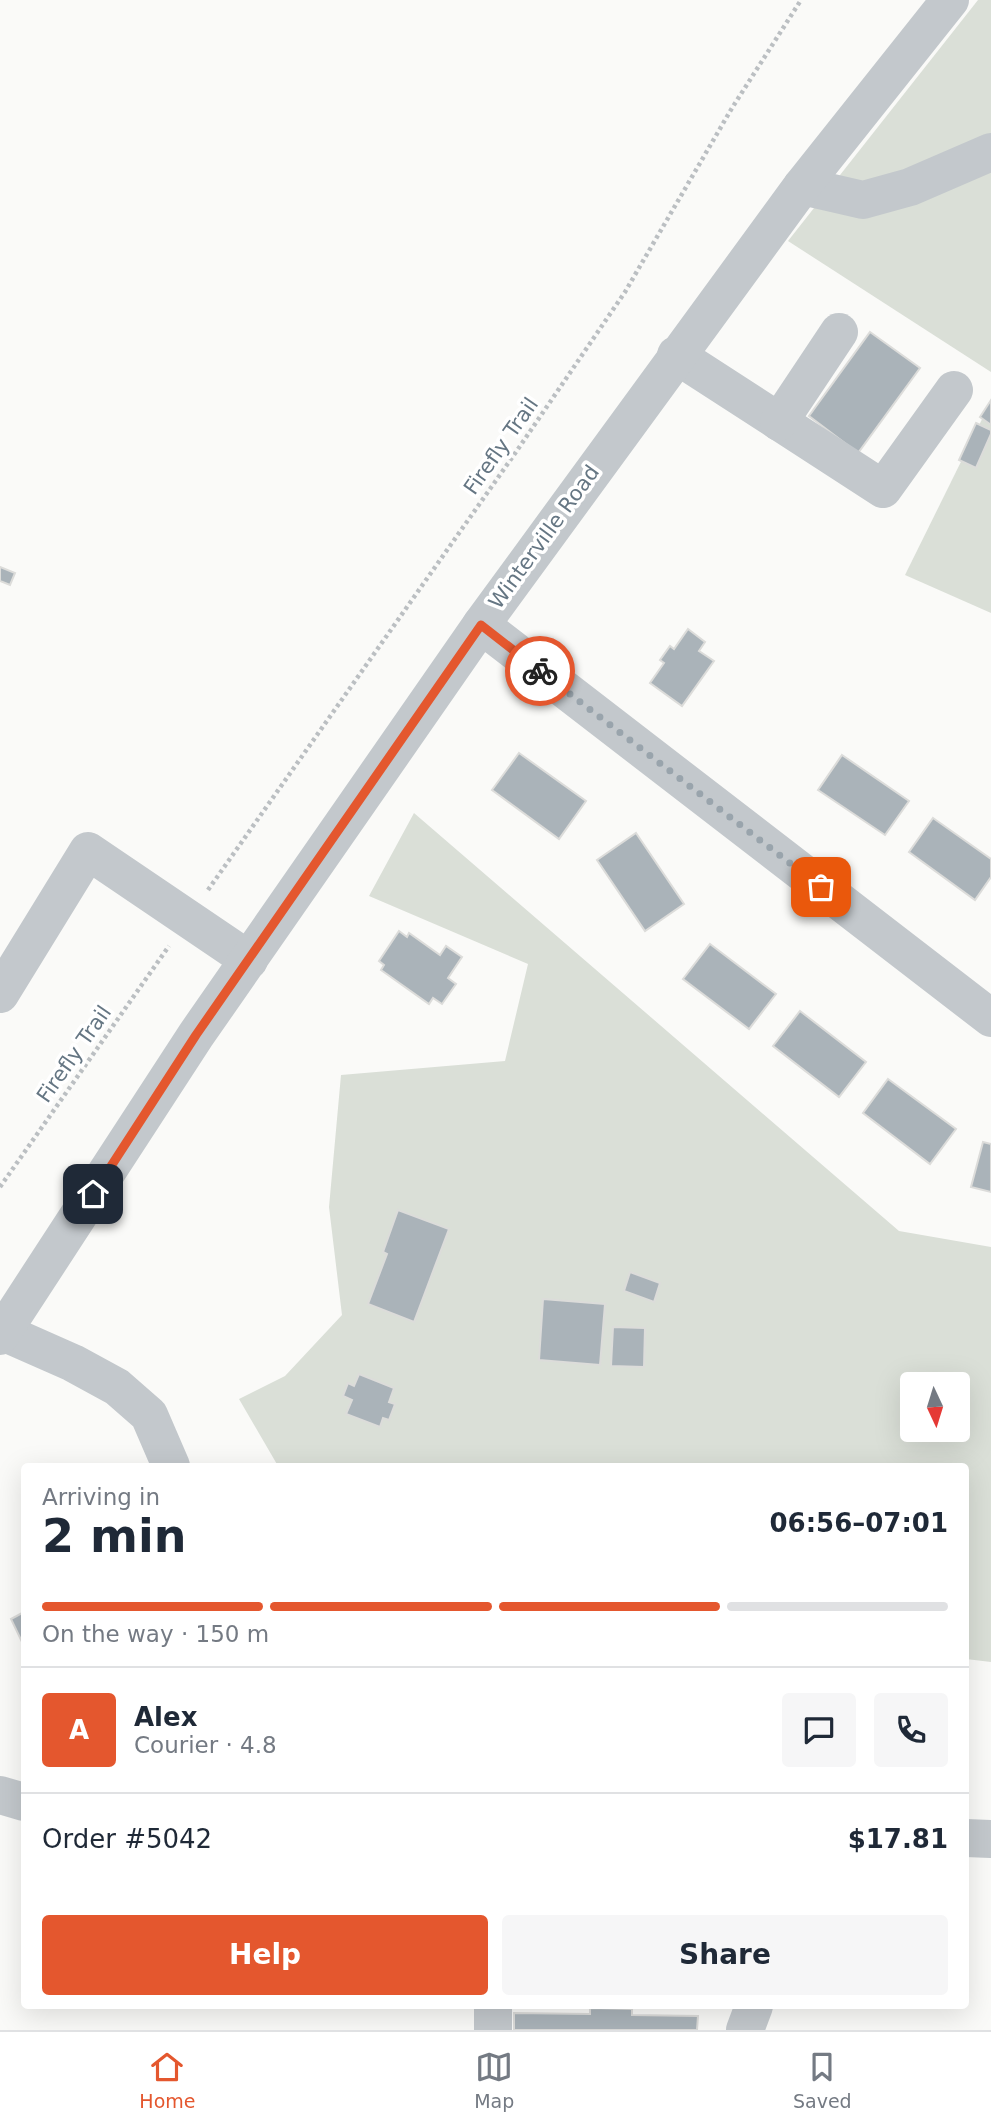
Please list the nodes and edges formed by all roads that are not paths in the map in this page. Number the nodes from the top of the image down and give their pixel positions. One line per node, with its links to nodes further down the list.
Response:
1 (950, 0): 3 (street, Winterville Road)
2 (990, 155): 3 (street)
3 (802, 186): 5 (street, Winterville Road)
4 (839, 332): 7 (street)
5 (676, 355): 7 (street); 8 (street, Winterville Road)
6 (954, 390): 7 (street)
7 (779, 422)
8 (481, 625): 9 (street, Winterville Road); 11 (street)
9 (249, 960): 10 (street); 12 (street, Winterville Road)
10 (0, 994)
11 (991, 1018)
12 (1, 1334): 13 (street)
13 (170, 1463)
14 (0, 1795): 15 (street)
15 (21, 1801)
16 (969, 1838): 17 (street)
17 (991, 1839)
18 (493, 2009): 20 (street)
19 (753, 2009): 21 (street)
20 (493, 2030)
21 (745, 2030)

